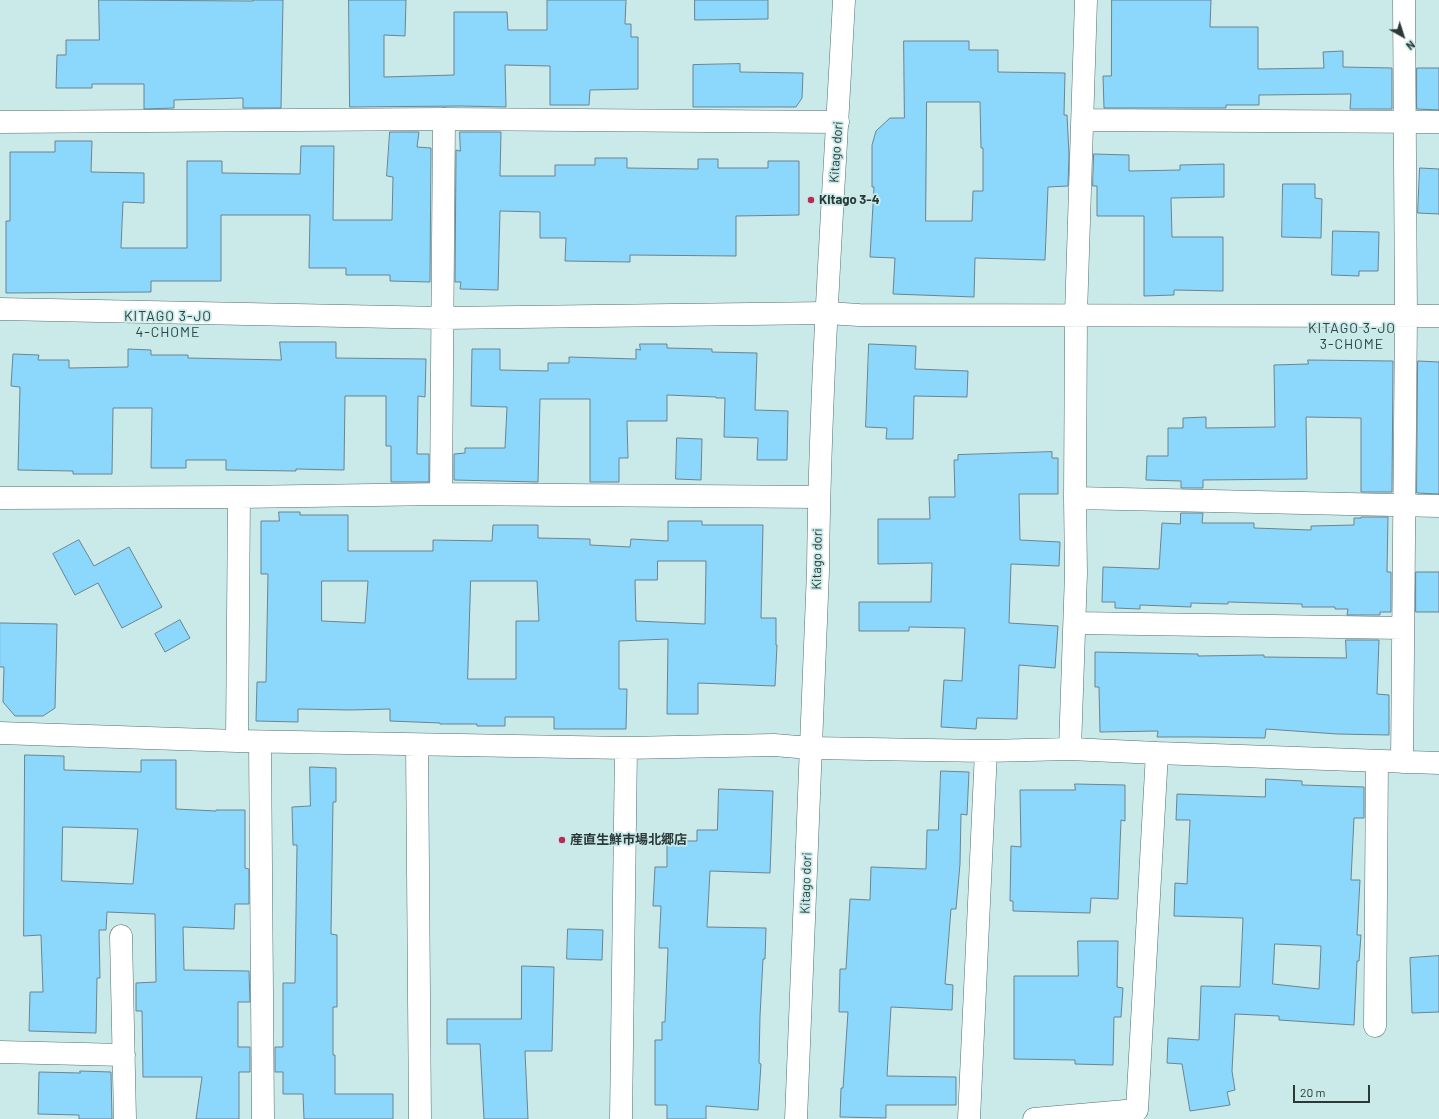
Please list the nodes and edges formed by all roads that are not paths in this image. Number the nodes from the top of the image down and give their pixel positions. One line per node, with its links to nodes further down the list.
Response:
1 (844, 0): 8 (street, Kitago dori)
2 (1086, 0): 5 (street)
3 (1404, 0): 6 (street)
4 (444, 119): 7 (street); 8 (street); 15 (street)
5 (1083, 120): 6 (street); 12 (street)
6 (1406, 121): 9 (street); 13 (street)
7 (0, 122)
8 (838, 122): 11 (street, Kitago dori)
9 (1439, 122)
10 (0, 309): 15 (street)
11 (827, 313): 12 (street); 15 (street); 18 (street, Kitago dori)
12 (1076, 315): 13 (street); 20 (street)
13 (1406, 316): 14 (street); 21 (street)
14 (1439, 316)
15 (443, 318): 16 (street)
16 (441, 494): 17 (street); 18 (street)
17 (239, 497): 19 (street); 26 (street)
18 (818, 497): 30 (street, Kitago dori)
19 (0, 498)
20 (1075, 498): 21 (street); 23 (street)
21 (1404, 505): 22 (street); 24 (street)
22 (1439, 506)
23 (1075, 623): 24 (street); 31 (street)
24 (1403, 628): 35 (street)
25 (0, 733): 26 (street)
26 (238, 741): 27 (street)
27 (260, 742): 28 (street); 42 (street)
28 (417, 745): 29 (street); 43 (street)
29 (626, 748): 30 (street); 44 (street)
30 (810, 748): 32 (street); 45 (street, Kitago dori)
31 (1070, 749): 32 (street); 33 (street)
32 (986, 751): 46 (street)
33 (1157, 753): 34 (street); 47 (street)
34 (1378, 762): 35 (street); 38 (street)
35 (1402, 762): 36 (street)
36 (1439, 763)
37 (121, 936): 40 (street)
38 (1375, 1026)
39 (0, 1052): 40 (street)
40 (124, 1055): 41 (street)
41 (125, 1119)
42 (263, 1119)
43 (420, 1119)
44 (621, 1119)
45 (796, 1119)
46 (969, 1119)
47 (1034, 1119)

